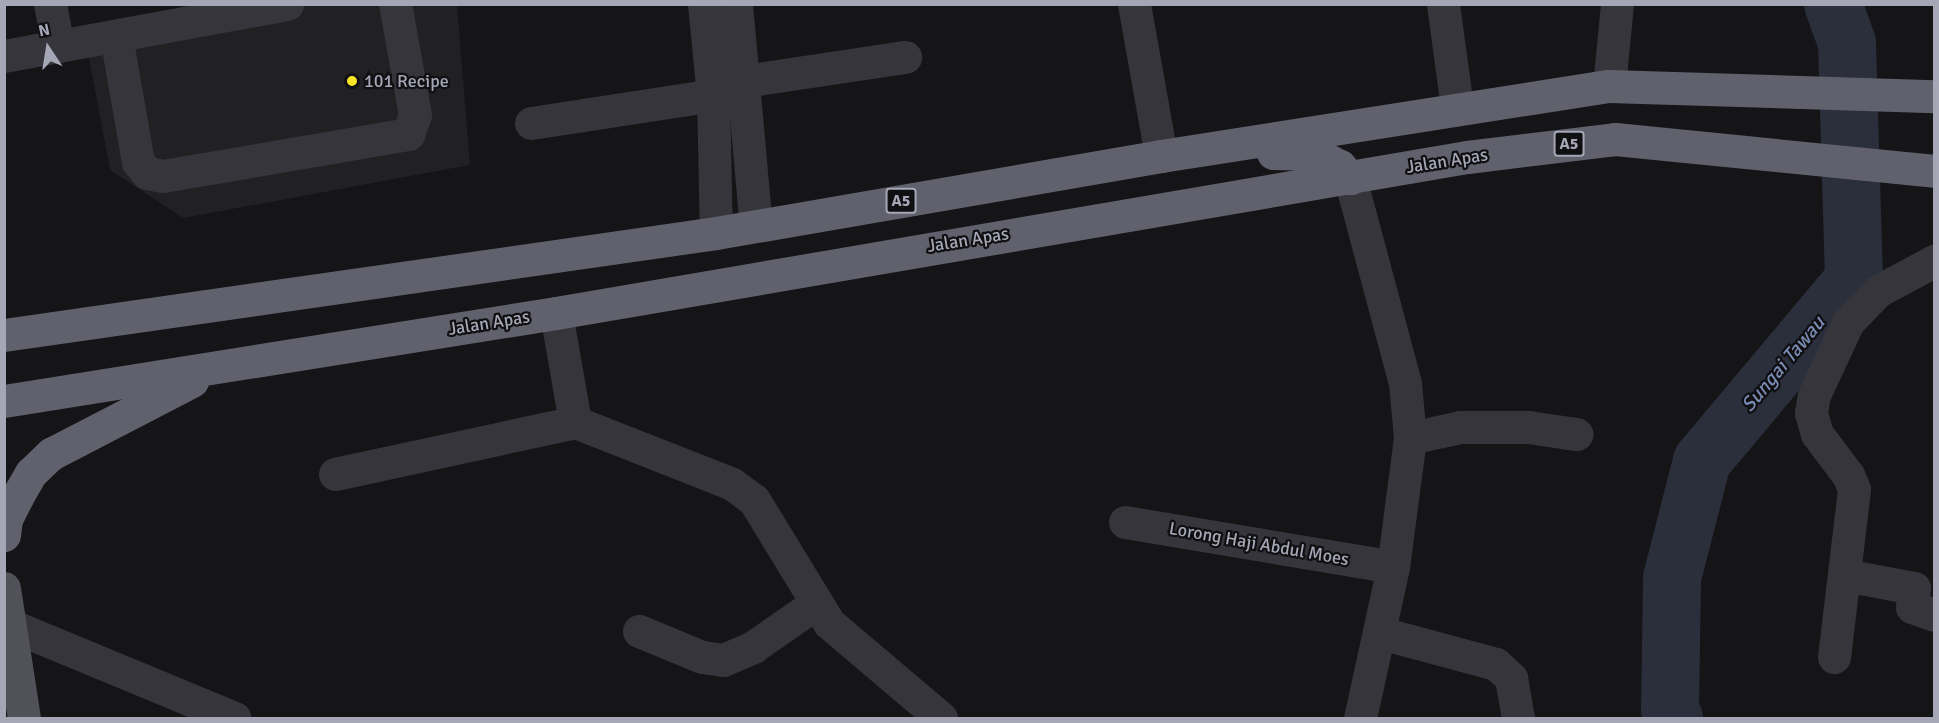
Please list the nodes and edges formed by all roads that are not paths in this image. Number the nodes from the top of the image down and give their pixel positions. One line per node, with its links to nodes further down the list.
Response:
1 (50, 4): 10 (street)
2 (287, 4): 9 (street)
3 (395, 4): 9 (street)
4 (704, 4): 15 (street)
5 (736, 4): 13 (street)
6 (1134, 4): 20 (street)
7 (1443, 4): 17 (street)
8 (1617, 4): 14 (street)
9 (116, 36): 10 (street)
10 (58, 46): 11 (street)
11 (4, 56)
12 (905, 57): 13 (street)
13 (744, 81): 23 (street)
14 (1609, 87): 16 (highway, A5); 17 (highway, A5)
15 (713, 95): 18 (street); 24 (street)
16 (1930, 96)
17 (1457, 108): 19 (highway, A5)
18 (531, 123)
19 (1215, 148): 20 (highway, A5); 22 (highway)
20 (1161, 156): 23 (highway, A5)
21 (1931, 171): 22 (highway, Jalan Apas / A5)
22 (1350, 178): 26 (highway, Jalan Apas / A5); 32 (street)
23 (756, 226): 24 (highway, A5)
24 (716, 233): 27 (highway, A5)
25 (1935, 261): 37 (street)
26 (556, 313): 28 (highway, Jalan Apas / A5); 30 (street)
27 (4, 335)
28 (214, 369): 29 (highway, Jalan Apas / A5); 35 (highway)
29 (4, 401)
30 (574, 423): 33 (street); 39 (street)
31 (1576, 434): 32 (street)
32 (1410, 438): 36 (street)
33 (335, 474)
34 (1125, 522): 36 (street, Lorong Haji Abdul Moes)
35 (4, 535)
36 (1393, 567): 43 (street)
37 (1844, 575): 40 (street); 44 (street)
38 (4, 588): 41 (main road)
39 (815, 604): 42 (street); 47 (street)
40 (1935, 615)
41 (10, 625): 45 (main road); 46 (street)
42 (639, 631)
43 (1381, 633): 48 (street); 49 (street)
44 (1834, 657)
45 (24, 718)
46 (235, 718)
47 (941, 718)
48 (1360, 718)
49 (1518, 718)

